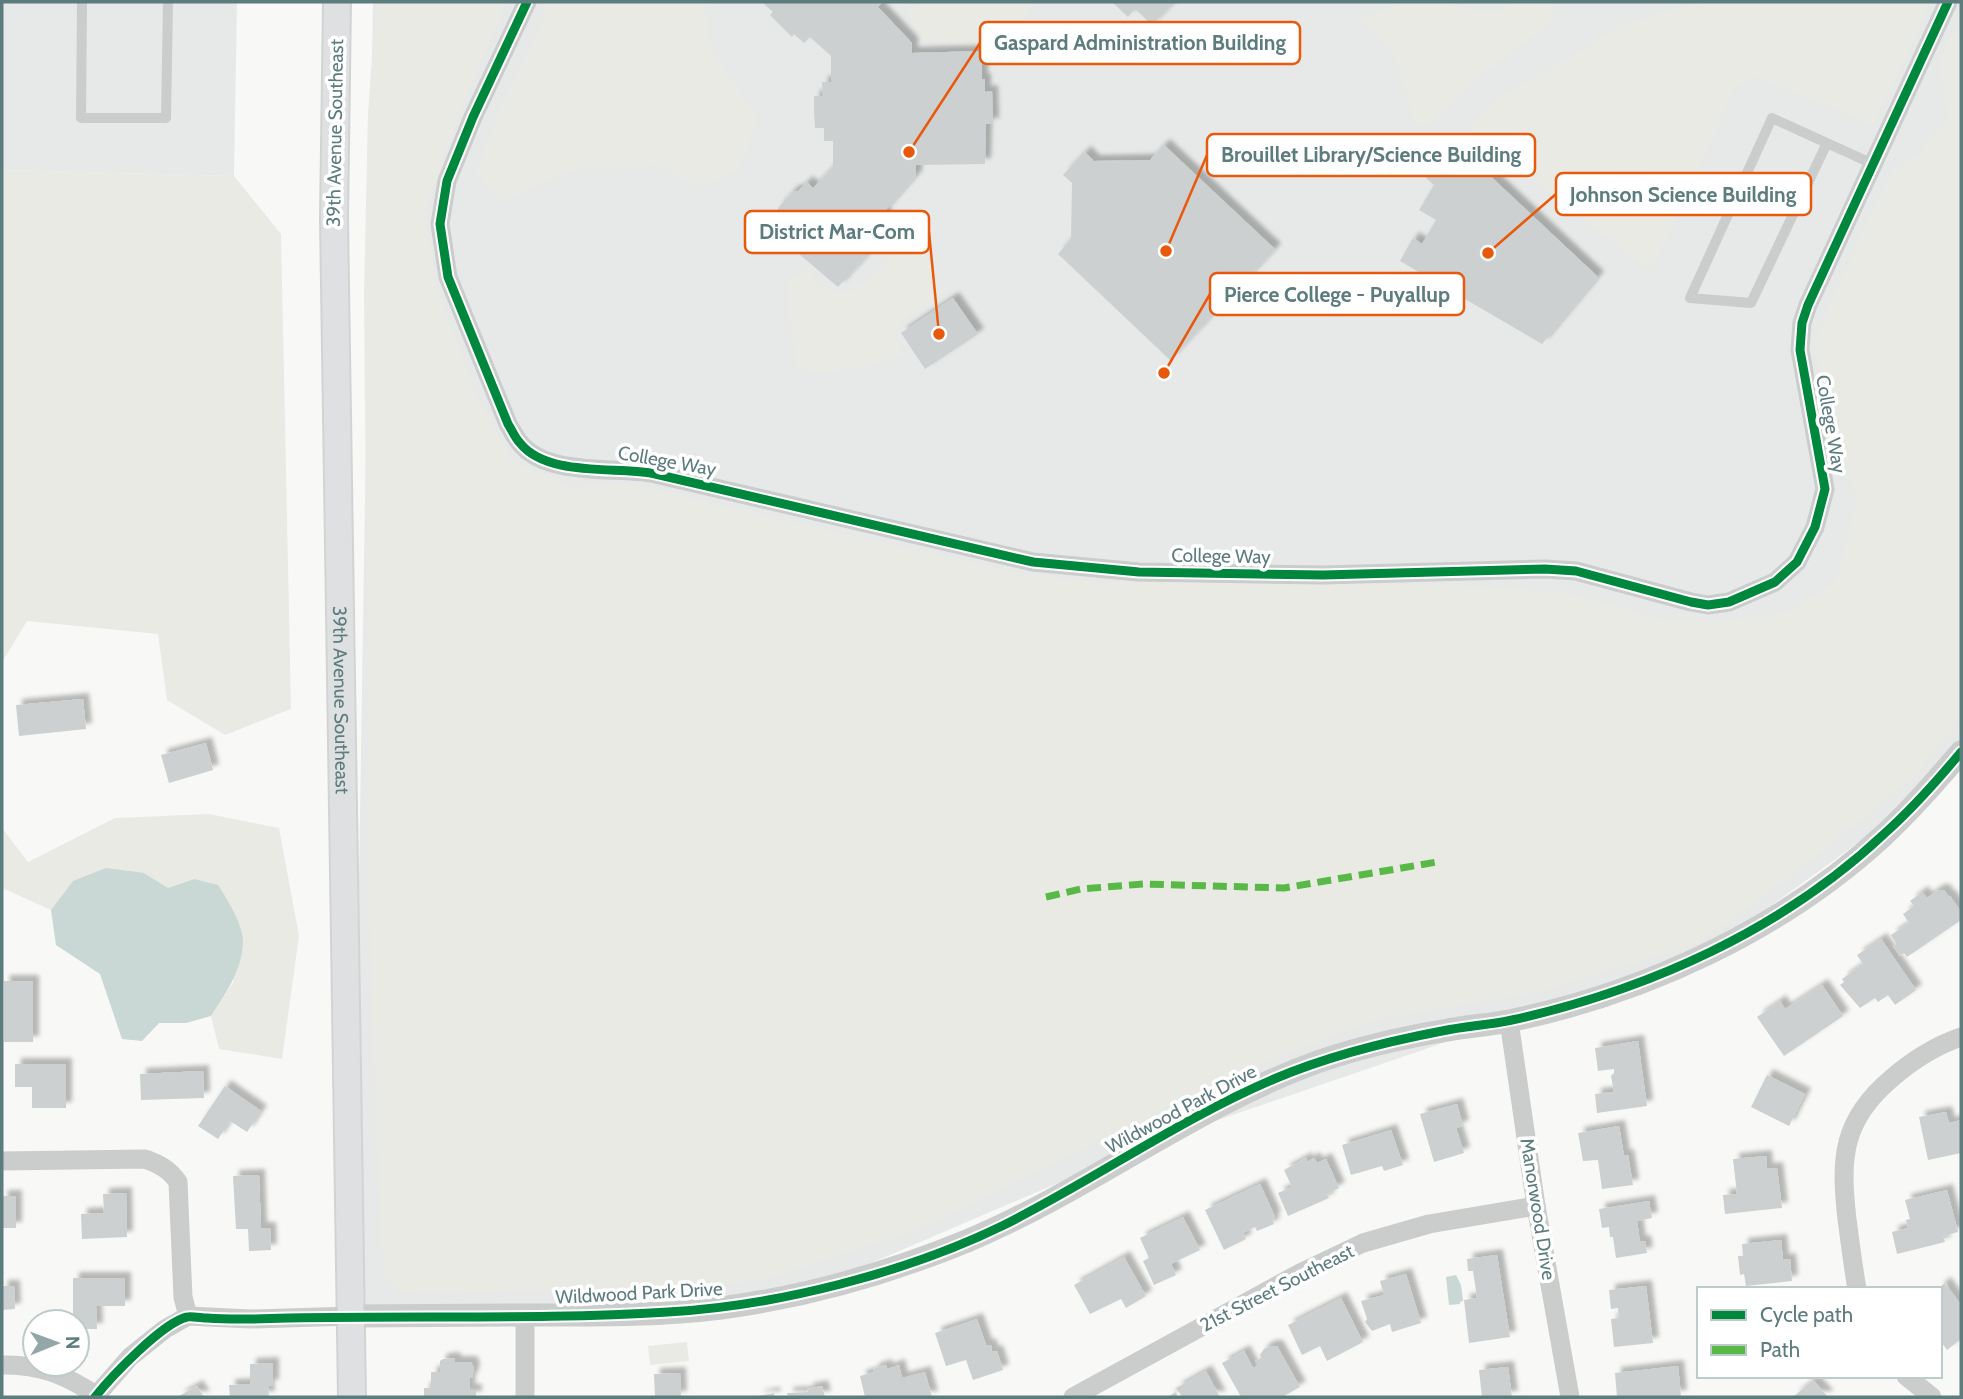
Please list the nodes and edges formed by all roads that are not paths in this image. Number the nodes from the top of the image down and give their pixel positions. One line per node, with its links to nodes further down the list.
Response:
1 (82, 2): 2 (lane)
2 (168, 2)
3 (337, 2): 16 (main road, 39th Avenue Southeast)
4 (527, 2): 7 (street, College Way)
5 (1948, 2): 7 (street, College Way)
6 (1827, 143): 6 (lane); 7 (lane)
7 (1873, 164)
8 (1961, 752): 9 (street, Wildwood Park Drive)
9 (1509, 1021): 12 (street, Manorwood Drive); 14 (street, Wildwood Park Drive)
10 (1961, 1037): 13 (street)
11 (2, 1161): 15 (street)
12 (1536, 1206): 22 (street, 21st Street Southeast); 23 (street, Manorwood Drive)
13 (1857, 1287)
14 (525, 1315): 16 (street, Wildwood Park Drive); 21 (street)
15 (188, 1316): 16 (street); 19 (street)
16 (352, 1316): 20 (main road, 39th Avenue Southeast)
17 (2, 1365): 19 (street)
18 (1908, 1378): 24 (street)
19 (95, 1396)
20 (352, 1397)
21 (525, 1397)
22 (1073, 1397)
23 (1570, 1397)
24 (1932, 1397)

